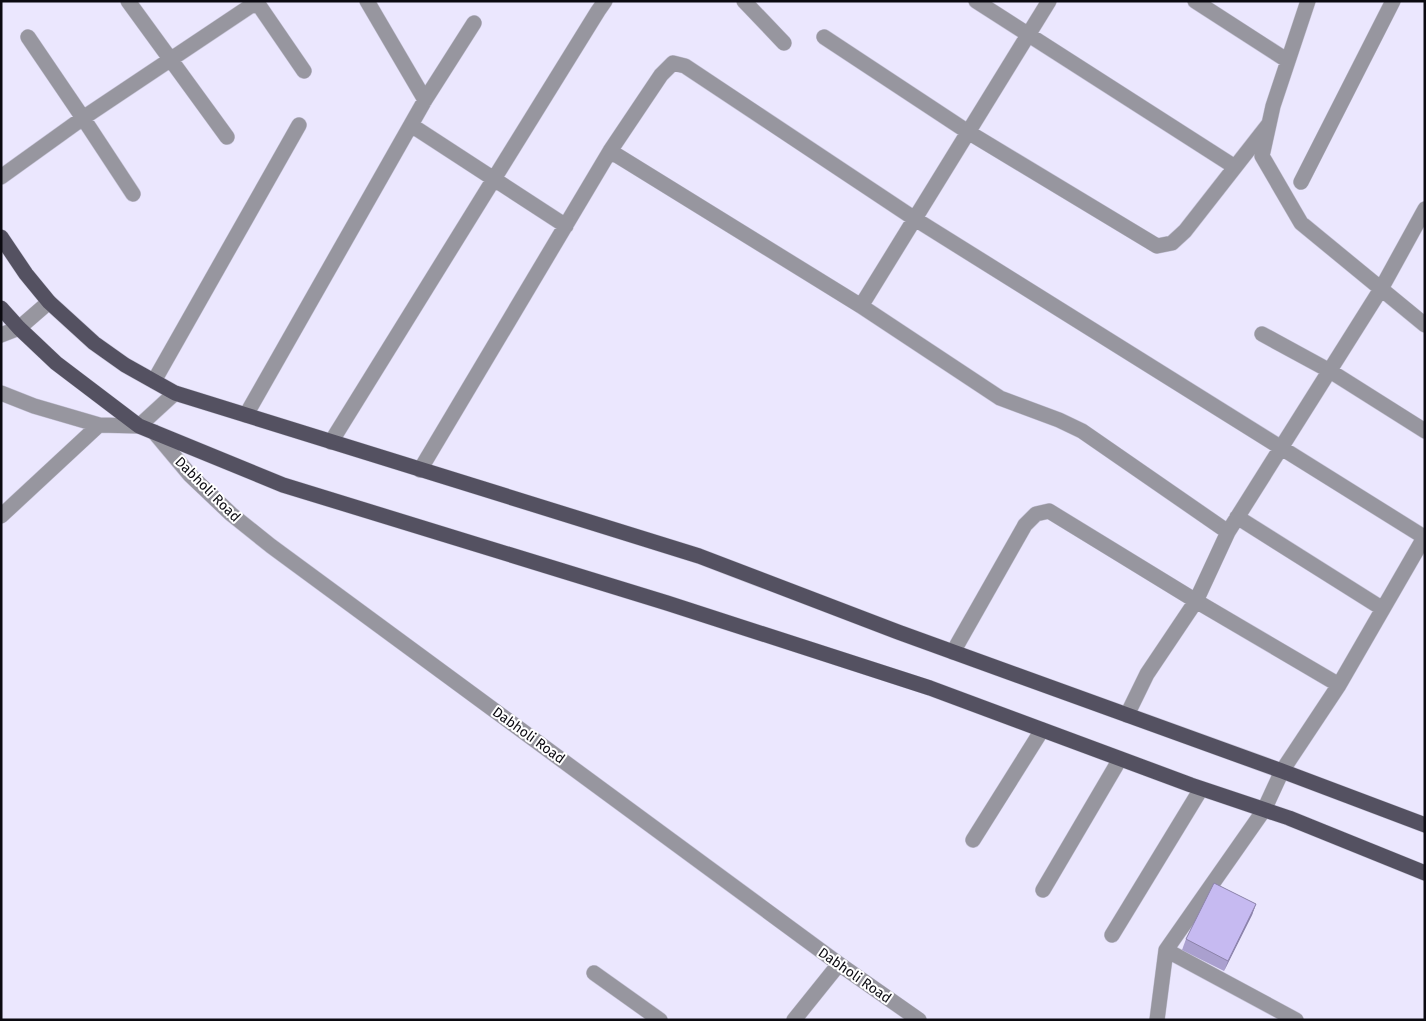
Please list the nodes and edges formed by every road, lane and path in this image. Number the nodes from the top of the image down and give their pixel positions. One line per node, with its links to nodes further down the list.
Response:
1 (128, 1): 16 (street)
2 (367, 1): 19 (street)
3 (605, 1): 29 (street)
4 (744, 1): 15 (street)
5 (976, 1): 12 (street)
6 (1049, 1): 12 (street)
7 (1195, 1): 17 (street)
8 (1308, 1): 17 (street)
9 (1393, 1): 30 (street)
10 (257, 2): 16 (street); 18 (street)
11 (474, 23): 19 (street)
12 (1029, 34): 24 (street); 27 (street)
13 (28, 38): 20 (street)
14 (824, 38): 24 (street)
15 (784, 43)
16 (171, 60): 20 (street); 25 (street)
17 (1288, 61): 21 (street)
18 (304, 71)
19 (424, 100): 23 (street)
20 (83, 118): 28 (street); 31 (street)
21 (1268, 124): 27 (street); 36 (street)
22 (299, 125): 45 (street)
23 (411, 125): 29 (street); 48 (street)
24 (968, 132): 27 (street); 33 (street)
25 (227, 137)
26 (610, 151): 33 (street); 34 (street); 38 (street)
27 (1235, 167)
28 (1, 177)
29 (494, 178): 34 (street); 53 (street)
30 (1301, 182)
31 (133, 194)
32 (1425, 209): 36 (street)
33 (915, 219): 38 (street); 54 (street)
34 (566, 226): 55 (street)
35 (1, 237): 37 (main road)
36 (1381, 289): 40 (street); 44 (street)
37 (49, 302): 41 (street); 45 (main road)
38 (861, 306): 58 (street)
39 (1, 308): 41 (main road)
40 (1425, 325)
41 (19, 328): 43 (street); 50 (main road)
42 (1262, 334): 44 (street)
43 (1, 335)
44 (1330, 371): 51 (street); 54 (street)
45 (154, 381): 47 (main road)
46 (1, 393): 49 (street)
47 (175, 393): 48 (main road); 50 (street)
48 (246, 415): 53 (main road)
49 (99, 424): 50 (street); 56 (street)
50 (138, 426): 52 (main road)
51 (1425, 431)
52 (154, 432): 65 (main road); 76 (street, Dabholi Road)
53 (331, 442): 55 (main road)
54 (1282, 447): 57 (street); 59 (street)
55 (420, 470): 62 (main road)
56 (1, 516)
57 (1237, 517): 58 (street); 61 (street)
58 (1228, 532): 60 (street)
59 (1425, 536): 61 (street)
60 (1196, 601): 62 (street); 63 (street); 64 (street)
61 (1383, 609): 63 (street)
62 (953, 652): 64 (main road)
63 (1339, 685): 67 (street)
64 (1127, 715): 67 (main road)
65 (1042, 730): 66 (main road); 71 (street)
66 (1120, 759): 68 (main road); 73 (street)
67 (1282, 771): 69 (street); 70 (main road)
68 (1201, 789): 69 (main road); 74 (street)
69 (1264, 810): 72 (main road); 75 (street)
70 (1425, 826)
71 (973, 840)
72 (1425, 873)
73 (1043, 890)
74 (1112, 935)
75 (1166, 950): 81 (street); 82 (street)
76 (839, 964): 79 (street); 80 (street, Dabholi Road)
77 (594, 973): 78 (street)
78 (660, 1020)
79 (794, 1020)
80 (919, 1020)
81 (1157, 1020)
82 (1296, 1020)

